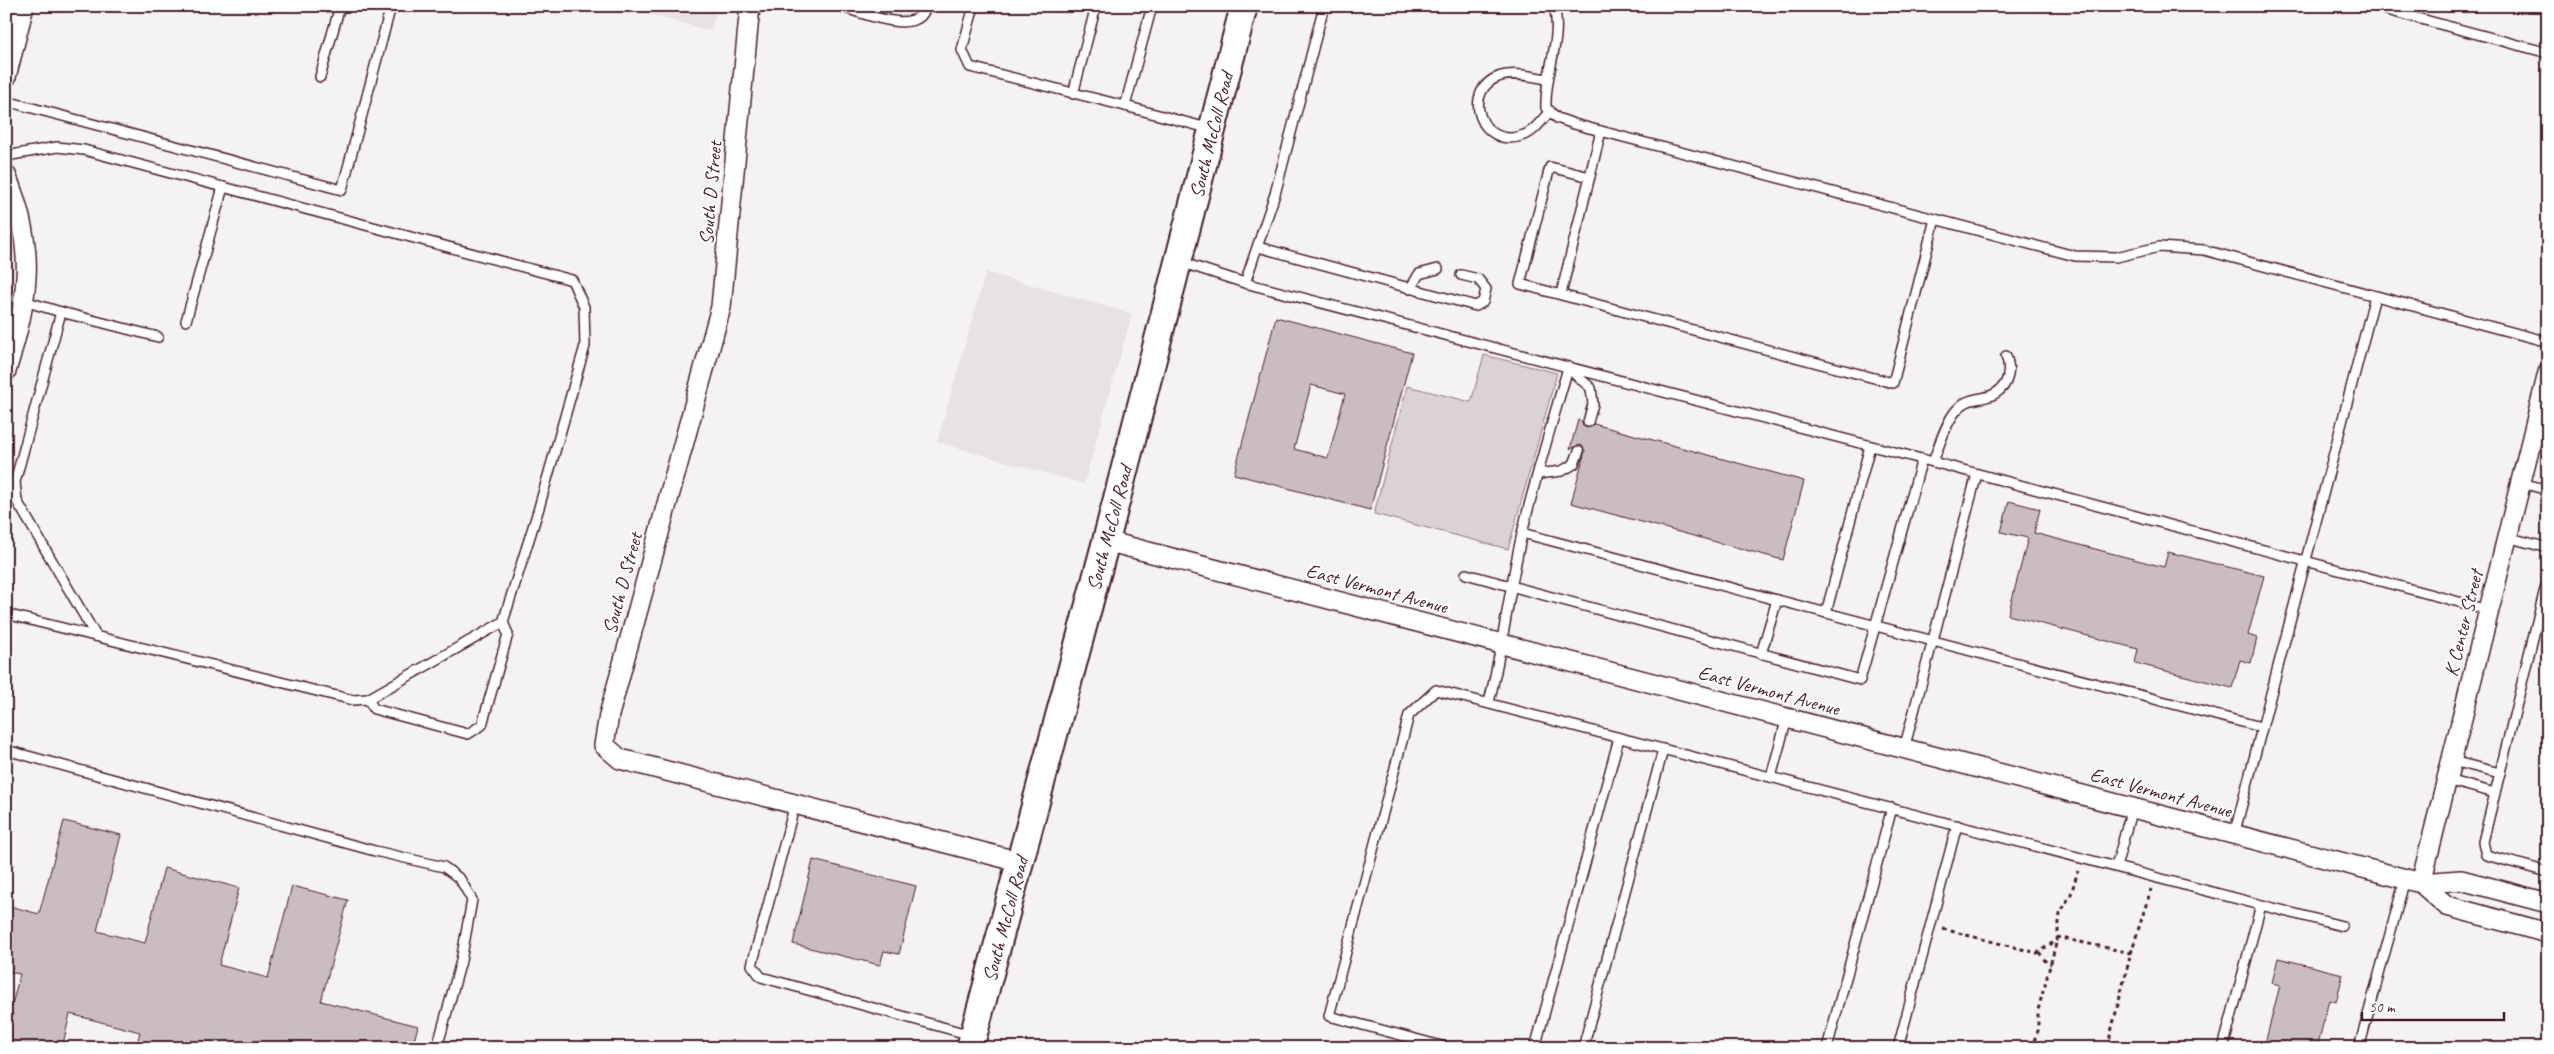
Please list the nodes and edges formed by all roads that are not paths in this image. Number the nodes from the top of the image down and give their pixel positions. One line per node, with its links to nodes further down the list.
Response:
1 (24, 6): 15 (street)
2 (340, 6): 16 (lane)
3 (392, 6): 19 (lane)
4 (750, 6): 88 (street, South D Street)
5 (839, 6): 6 (lane)
6 (926, 6)
7 (974, 6): 18 (lane)
8 (1096, 6): 18 (lane)
9 (1152, 6): 20 (lane)
10 (1244, 6): 22 (street, South McColl Road)
11 (1324, 6): 30 (lane)
12 (1554, 6): 17 (lane)
13 (2372, 6): 14 (lane)
14 (2548, 53)
15 (6, 77)
16 (320, 77)
17 (1548, 79): 21 (lane); 21 (lane)
18 (1073, 94): 20 (lane)
19 (6, 101)
20 (1125, 106): 22 (lane)
21 (1550, 111): 23 (lane)
22 (1212, 129): 31 (street, South McColl Road)
23 (1601, 131): 26 (lane); 29 (lane)
24 (6, 156): 27 (lane)
25 (6, 175): 28 (street)
26 (1590, 177): 36 (lane); 36 (lane)
27 (223, 187): 40 (lane); 69 (lane)
28 (13, 215): 38 (street)
29 (1935, 219): 36 (lane); 37 (lane)
30 (1258, 247): 34 (lane); 35 (lane)
31 (1178, 261): 34 (lane); 58 (street, South McColl Road)
32 (1438, 269): 35 (lane)
33 (1461, 275): 35 (lane)
34 (1245, 284): 44 (lane)
35 (1410, 289)
36 (1561, 294)
37 (2375, 296): 42 (lane); 60 (lane)
38 (24, 301): 39 (lane); 45 (street)
39 (60, 312): 41 (lane); 71 (lane)
40 (186, 321)
41 (158, 337)
42 (2548, 342)
43 (2006, 356): 51 (lane)
44 (1568, 368): 47 (lane); 48 (lane); 52 (lane)
45 (6, 372)
46 (2548, 373): 54 (street, K Center Street)
47 (1588, 422)
48 (1870, 446): 50 (lane); 67 (lane)
49 (1579, 451): 52 (lane)
50 (1922, 459): 51 (lane); 70 (lane)
51 (1933, 462): 53 (lane)
52 (1538, 474): 56 (lane)
53 (1977, 474): 60 (lane); 72 (lane)
54 (2521, 483): 55 (lane); 57 (street, K Center Street)
55 (2548, 490)
56 (1522, 533): 63 (lane); 65 (lane)
57 (2507, 537): 59 (lane); 66 (street, K Center Street)
58 (1106, 541): 73 (street, East Vermont Avenue); 93 (street, South McColl Road)
59 (2548, 548)
60 (2305, 561): 66 (lane); 78 (lane)
61 (1466, 574): 63 (lane)
62 (2548, 580): 64 (lane)
63 (1510, 588): 73 (lane); 74 (lane)
64 (2546, 594): 84 (lane)
65 (1777, 600): 67 (lane); 74 (lane)
66 (2489, 610): 83 (street, K Center Street)
67 (1826, 612): 70 (lane)
68 (6, 614): 71 (lane)
69 (503, 622): 75 (lane); 75 (lane)
70 (1875, 625): 72 (lane); 74 (lane)
71 (96, 636): 75 (lane)
72 (1934, 642): 78 (lane); 80 (lane)
73 (1500, 644): 76 (lane); 77 (street, East Vermont Avenue)
74 (1761, 654)
75 (368, 699)
76 (1488, 702): 79 (lane); 103 (lane)
77 (1787, 718): 80 (street, East Vermont Avenue); 85 (lane)
78 (2262, 727): 92 (lane)
79 (1619, 738): 82 (lane); 104 (lane)
80 (1904, 749): 90 (street, East Vermont Avenue)
81 (6, 750): 102 (lane)
82 (1663, 750): 85 (lane); 105 (lane)
83 (2452, 761): 84 (lane); 86 (street, K Center Street)
84 (2500, 773): 87 (lane)
85 (1771, 777): 89 (lane)
86 (2447, 780): 87 (lane); 96 (street, K Center Street)
87 (2495, 793): 95 (lane)
88 (795, 804): 93 (street, South D Street); 101 (lane)
89 (1892, 808): 91 (lane); 106 (lane)
90 (2132, 808): 92 (street, East Vermont Avenue); 94 (lane)
91 (1957, 826): 94 (lane); 107 (lane)
92 (2234, 834): 96 (street, East Vermont Avenue)
93 (1020, 862): 101 (street, South McColl Road)
94 (2116, 867): 98 (lane)
95 (2548, 872)
96 (2413, 881): 97 (street); 100 (street); 109 (lane)
97 (2548, 903)
98 (2261, 905): 99 (lane); 108 (lane)
99 (2342, 926)
100 (2548, 933)
101 (972, 1042)
102 (437, 1048)
103 (1449, 1048)
104 (1535, 1048)
105 (1583, 1048)
106 (1828, 1048)
107 (1898, 1048)
108 (2223, 1048)
109 (2359, 1048)

